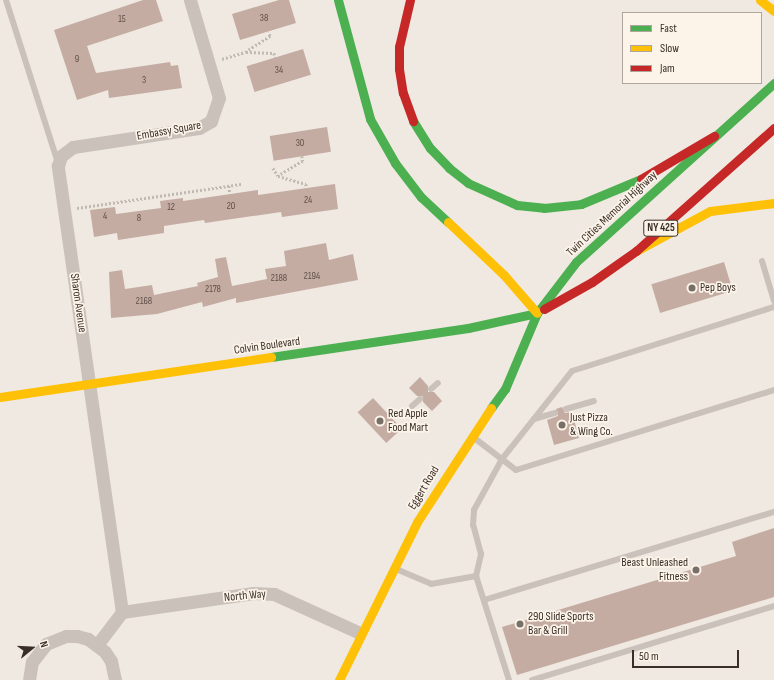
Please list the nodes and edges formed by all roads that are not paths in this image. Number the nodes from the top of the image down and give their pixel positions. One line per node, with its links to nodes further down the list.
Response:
1 (6, 0): 10 (lane, Sharon Avenue)
2 (190, 0): 10 (street, Embassy Square)
3 (338, 0): 16 (main road)
4 (410, 0): 9 (main road)
5 (760, 0): 6 (main road)
6 (774, 11)
7 (774, 83): 9 (main road, Twin Cities Memorial Highway)
8 (774, 128): 12 (main road, NY 425)
9 (714, 136): 16 (main road, Twin Cities Memorial Highway)
10 (58, 166): 18 (street, Sharon Avenue)
11 (774, 203): 12 (main road)
12 (636, 251): 16 (main road, NY 425)
13 (762, 261): 14 (lane)
14 (774, 301)
15 (774, 307): 27 (lane)
16 (537, 313): 18 (main road, Colvin Boulevard); 28 (main road, Eggert Road)
17 (438, 383): 19 (lane)
18 (89, 384): 21 (main road, Colvin Boulevard); 35 (street, Sharon Avenue)
19 (431, 389)
20 (774, 390): 29 (lane)
21 (0, 397)
22 (420, 399): 24 (lane)
23 (594, 401): 25 (lane)
24 (412, 406)
25 (566, 409)
26 (555, 413): 27 (lane)
27 (534, 419): 29 (lane)
28 (471, 436): 29 (lane); 31 (main road, Eggert Road)
29 (502, 460): 32 (lane)
30 (774, 512): 33 (lane)
31 (393, 567): 32 (lane); 36 (main road, Eggert Road)
32 (476, 576): 33 (lane)
33 (484, 600): 41 (lane)
34 (774, 606): 42 (lane)
35 (122, 612): 36 (street, North Way); 37 (street)
36 (360, 633): 40 (main road, Eggert Road)
37 (97, 644): 38 (street); 39 (street)
38 (29, 680)
39 (115, 680)
40 (339, 680)
41 (509, 680)
42 (532, 680)

